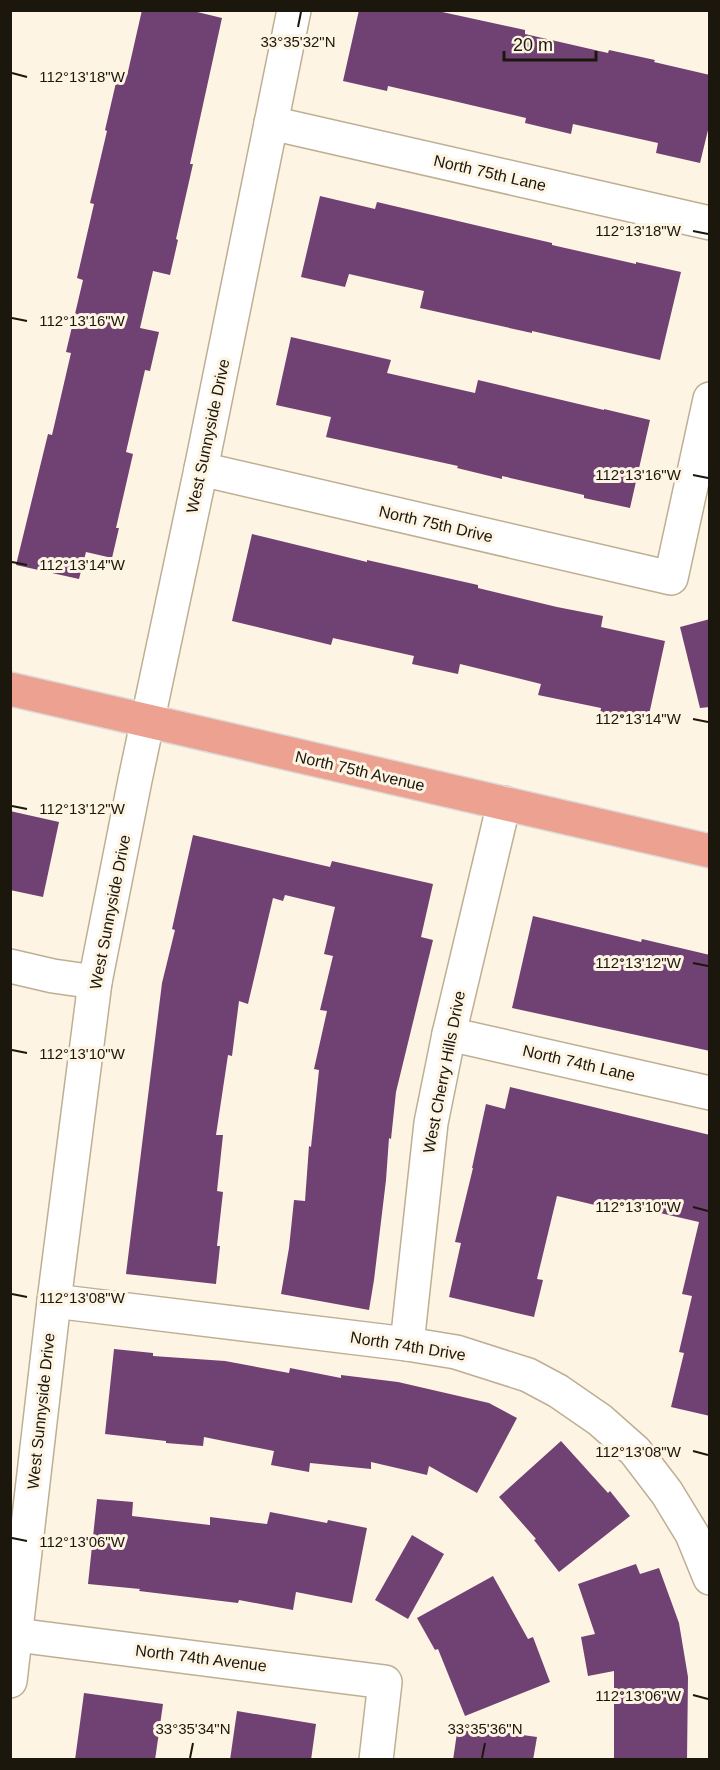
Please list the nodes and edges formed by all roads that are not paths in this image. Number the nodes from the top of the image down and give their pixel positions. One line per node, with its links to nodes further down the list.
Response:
1 (294, 10): 2 (street, West Sunnyside Drive)
2 (271, 123): 3 (street, North 75th Lane); 5 (street, West Sunnyside Drive)
3 (710, 223)
4 (710, 399): 5 (street, North 75th Drive)
5 (201, 470): 7 (street, West Sunnyside Drive)
6 (10, 689): 7 (main road, North 75th Avenue)
7 (149, 723): 8 (main road, North 75th Avenue); 11 (street, West Sunnyside Drive)
8 (504, 803): 9 (main road, North 75th Avenue); 12 (street, West Cherry Hills Drive)
9 (710, 851)
10 (10, 966): 11 (street)
11 (95, 982): 14 (street, West Sunnyside Drive)
12 (449, 1034): 13 (street, North 74th Lane); 15 (street, West Cherry Hills Drive)
13 (710, 1093)
14 (54, 1301): 15 (street, North 74th Drive); 18 (street, West Sunnyside Drive)
15 (407, 1344): 16 (street, North 74th Drive)
16 (701, 1530): 17 (street, North 74th Drive)
17 (710, 1578)
18 (16, 1635): 19 (street, West Sunnyside Drive); 20 (street, North 74th Avenue)
19 (10, 1681)
20 (375, 1760)

